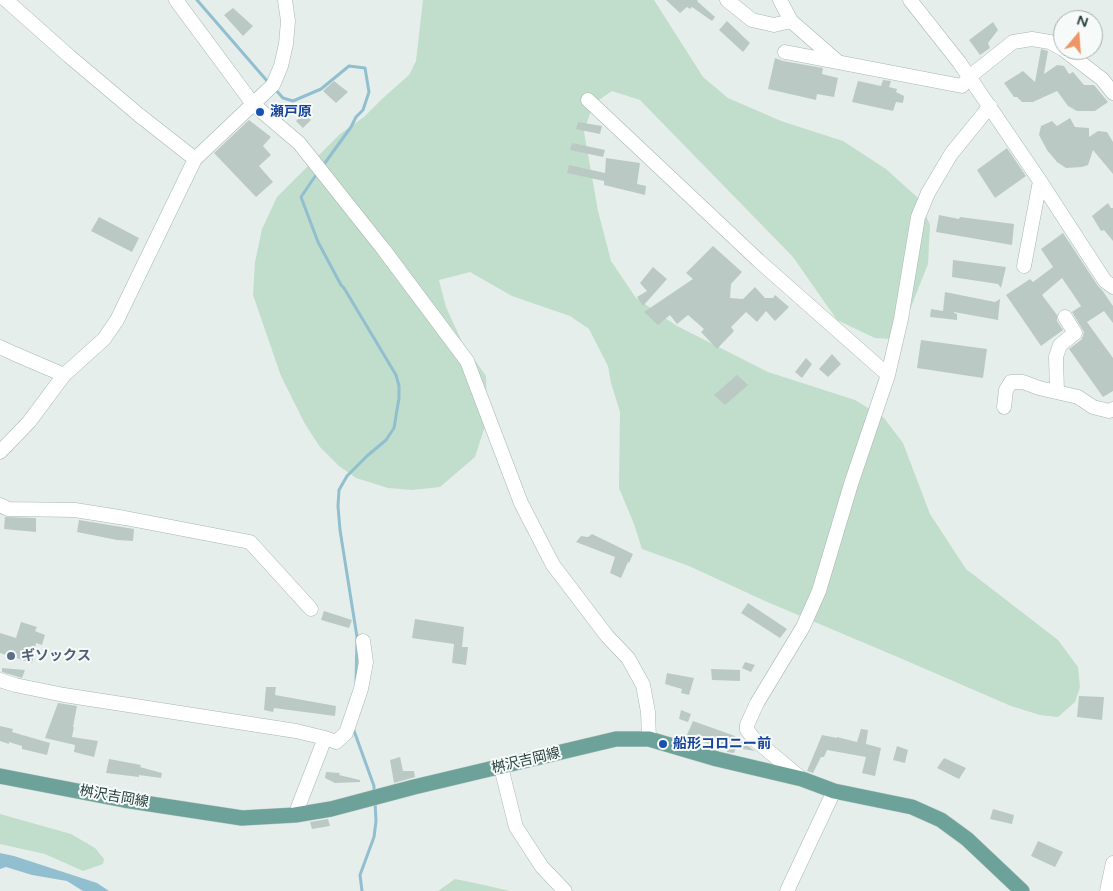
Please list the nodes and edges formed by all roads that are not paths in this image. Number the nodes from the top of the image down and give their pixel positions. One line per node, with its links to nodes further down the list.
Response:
1 (6, 0): 17 (street)
2 (176, 0): 15 (street)
3 (285, 0): 15 (street)
4 (727, 0): 7 (street)
5 (780, 0): 7 (street)
6 (910, 0): 12 (street)
7 (791, 20): 11 (street)
8 (1053, 44): 12 (street)
9 (785, 52): 11 (street)
10 (1077, 60): 13 (street)
11 (839, 62): 12 (street)
12 (969, 77): 16 (street)
13 (1113, 93)
14 (588, 100): 23 (street)
15 (253, 104): 17 (street); 34 (street)
16 (990, 106): 18 (street); 23 (street)
17 (195, 159): 24 (street)
18 (1040, 181): 19 (street); 20 (street)
19 (1024, 266)
20 (1113, 287)
21 (1065, 318): 25 (street)
22 (0, 346): 24 (street)
23 (888, 374): 37 (street)
24 (64, 375): 28 (street)
25 (1057, 392): 26 (street); 27 (street)
26 (1004, 407)
27 (1113, 409)
28 (0, 452)
29 (0, 505): 30 (street)
30 (311, 609)
31 (363, 641): 33 (street)
32 (0, 680): 33 (street)
33 (325, 738): 39 (street)
34 (649, 739): 35 (main road, 桝沢吉岡線); 37 (main road, 桝沢吉岡線)
35 (502, 767): 39 (main road, 桝沢吉岡線); 41 (street)
36 (0, 776): 39 (main road, 桝沢吉岡線)
37 (802, 779): 38 (main road, 桝沢吉岡線)
38 (834, 791): 42 (street); 43 (main road, 桝沢吉岡線)
39 (296, 815)
40 (1113, 863): 44 (street)
41 (565, 891)
42 (787, 891)
43 (1022, 891)
44 (1107, 891)

